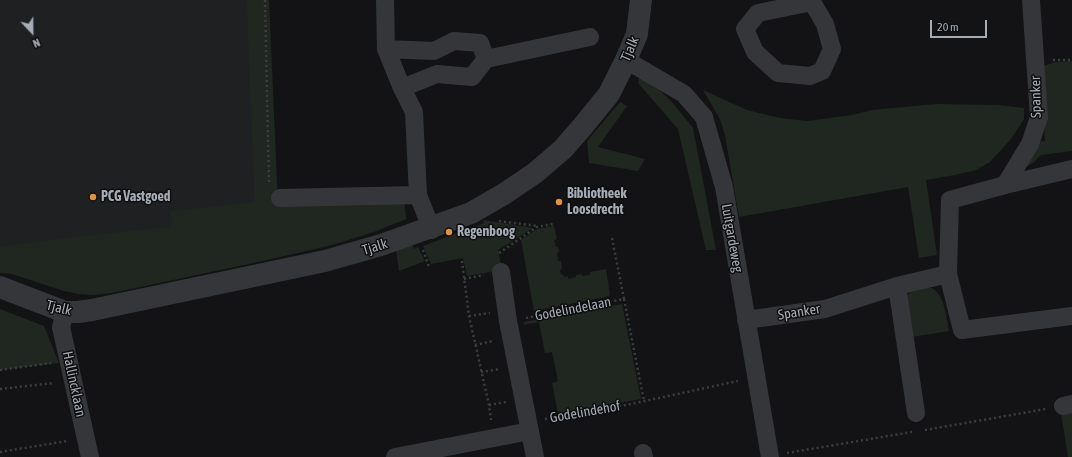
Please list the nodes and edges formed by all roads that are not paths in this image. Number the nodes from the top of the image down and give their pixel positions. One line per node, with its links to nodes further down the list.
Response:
1 (385, 0): 6 (street)
2 (641, 0): 8 (street, Tjalk)
3 (1031, 0): 11 (street, Spanker)
4 (812, 1): 4 (street)
5 (590, 37): 7 (street)
6 (386, 49): 7 (street); 9 (street)
7 (486, 59): 9 (street)
8 (626, 60): 14 (street, Tjalk); 21 (street, Luitgardeweg)
9 (402, 88): 12 (street)
10 (1072, 169): 11 (street)
11 (1004, 185): 16 (street)
12 (418, 195): 13 (street); 14 (street)
13 (280, 198)
14 (432, 229): 19 (street, Tjalk)
15 (501, 272): 23 (street)
16 (948, 274): 17 (street, Spanker); 20 (street)
17 (897, 286): 21 (street, Spanker); 22 (street)
18 (0, 287): 19 (street, Tjalk)
19 (65, 312): 24 (street, Hallincklaan)
20 (1072, 316)
21 (746, 320): 27 (street, Luitgardeweg)
22 (916, 414)
23 (530, 431): 25 (street); 26 (street)
24 (90, 457)
25 (396, 457)
26 (535, 457)
27 (770, 457)

